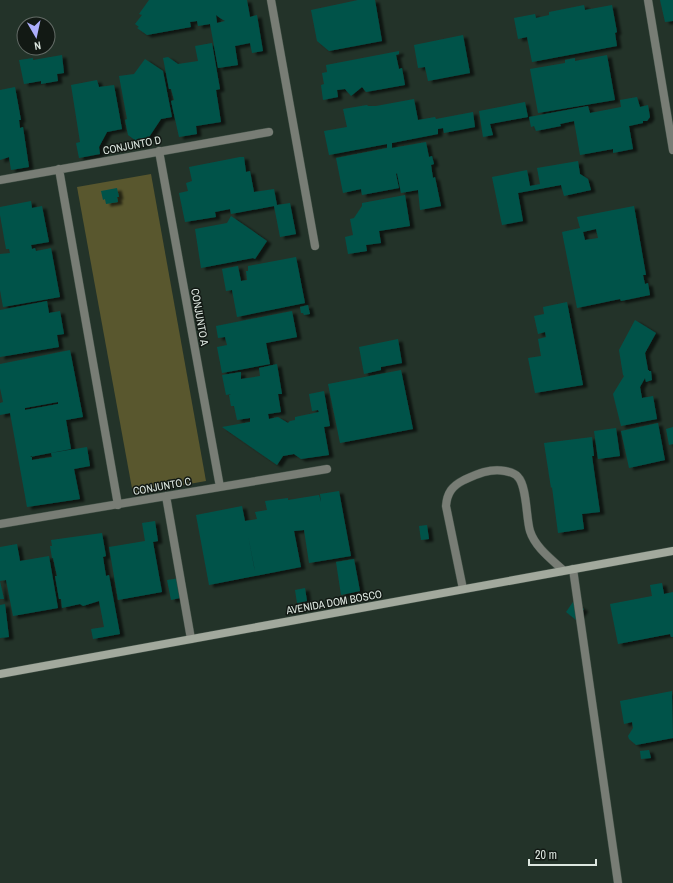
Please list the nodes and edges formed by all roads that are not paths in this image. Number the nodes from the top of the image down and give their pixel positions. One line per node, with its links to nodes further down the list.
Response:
1 (271, 0): 8 (street)
2 (648, 0): 4 (street)
3 (269, 132): 5 (street, CONJUNTO D)
4 (673, 150)
5 (159, 151): 6 (street, CONJUNTO D); 10 (street, CONJUNTO A)
6 (59, 169): 7 (street, CONJUNTO D); 12 (street)
7 (0, 180)
8 (315, 246)
9 (327, 469): 10 (street, CONJUNTO C)
10 (220, 487): 11 (street, CONJUNTO C)
11 (166, 496): 12 (street, CONJUNTO C); 18 (street)
12 (118, 505): 13 (street, CONJUNTO C)
13 (0, 524)
14 (673, 551): 15 (street, AVENIDA DOM BOSCO)
15 (573, 569): 16 (street, AVENIDA DOM BOSCO); 20 (street)
16 (563, 570): 17 (street, AVENIDA DOM BOSCO); 17 (street)
17 (463, 589): 18 (street, AVENIDA DOM BOSCO)
18 (191, 639): 19 (street, AVENIDA DOM BOSCO)
19 (0, 674)
20 (618, 883)

